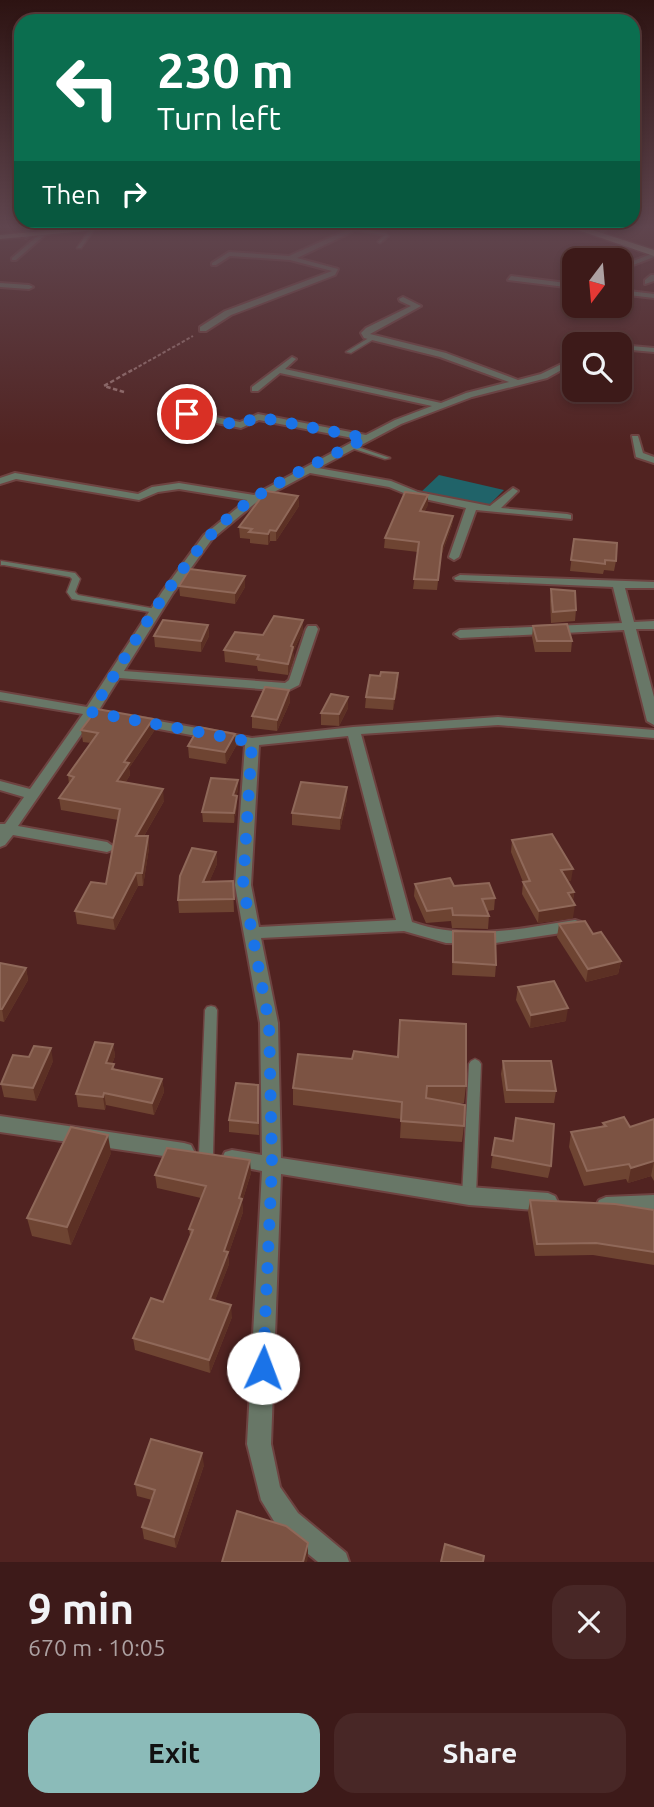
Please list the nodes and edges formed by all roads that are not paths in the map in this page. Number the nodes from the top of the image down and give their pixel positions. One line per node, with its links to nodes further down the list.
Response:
1 (264, 299): 3 (street)
2 (403, 299): 4 (street)
3 (203, 329)
4 (372, 338): 7 (lane); 11 (street)
5 (632, 349): 6 (street)
6 (654, 350)
7 (349, 352)
8 (292, 359): 10 (street)
9 (562, 366): 11 (street)
10 (277, 370): 12 (street); 13 (street)
11 (518, 383): 13 (street)
12 (255, 389)
13 (440, 405): 15 (street)
14 (168, 422): 15 (street)
15 (366, 438): 17 (street)
16 (635, 438): 19 (street)
17 (350, 446): 18 (lane); 20 (street)
18 (387, 458)
19 (654, 460)
20 (306, 469): 23 (street); 24 (street)
21 (0, 481): 23 (street)
22 (513, 491): 25 (street)
23 (255, 498): 32 (street)
24 (472, 506): 25 (street); 27 (street)
25 (492, 510): 26 (street)
26 (567, 517)
27 (454, 557)
28 (4, 563): 32 (lane)
29 (460, 578): 30 (street)
30 (618, 584): 31 (street); 34 (street)
31 (654, 585)
32 (156, 611): 37 (street)
33 (654, 625): 34 (street)
34 (631, 626): 36 (street); 40 (street)
35 (312, 629): 37 (street)
36 (460, 634)
37 (116, 674): 39 (street)
38 (0, 696): 39 (street)
39 (91, 712): 43 (street); 45 (street)
40 (654, 721)
41 (353, 731): 42 (street); 43 (street); 48 (street)
42 (654, 734)
43 (252, 742): 50 (street)
44 (0, 786): 45 (street)
45 (32, 794): 46 (street)
46 (2, 833): 47 (street)
47 (107, 847)
48 (404, 925): 49 (street); 50 (street)
49 (582, 925)
50 (252, 933): 55 (street)
51 (211, 1010): 54 (lane)
52 (475, 1064): 56 (lane)
53 (0, 1124): 54 (street)
54 (206, 1154): 55 (street)
55 (272, 1164): 56 (street); 58 (street)
56 (469, 1196): 57 (street)
57 (654, 1204)
58 (337, 1562)

